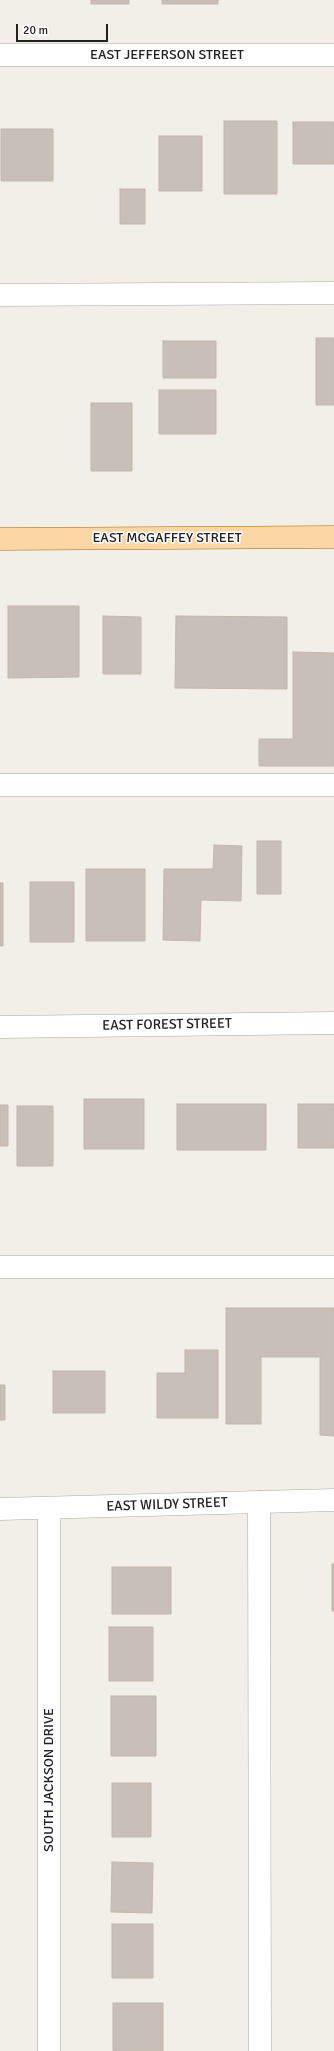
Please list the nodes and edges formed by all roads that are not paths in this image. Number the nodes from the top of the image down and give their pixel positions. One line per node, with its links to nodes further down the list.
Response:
1 (0, 55): 2 (street, EAST JEFFERSON STREET)
2 (334, 55)
3 (334, 294): 4 (street)
4 (0, 295)
5 (334, 537): 6 (main road, EAST MCGAFFEY STREET)
6 (0, 539)
7 (0, 785): 8 (street)
8 (334, 785)
9 (334, 1023): 10 (street, EAST FOREST STREET)
10 (0, 1026)
11 (0, 1267): 12 (street)
12 (334, 1267)
13 (334, 1500): 14 (street, EAST WILDY STREET)
14 (258, 1502): 16 (street, EAST WILDY STREET); 18 (street)
15 (0, 1508): 16 (street, EAST WILDY STREET)
16 (49, 1508): 17 (street, SOUTH JACKSON DRIVE)
17 (49, 2051)
18 (260, 2051)

